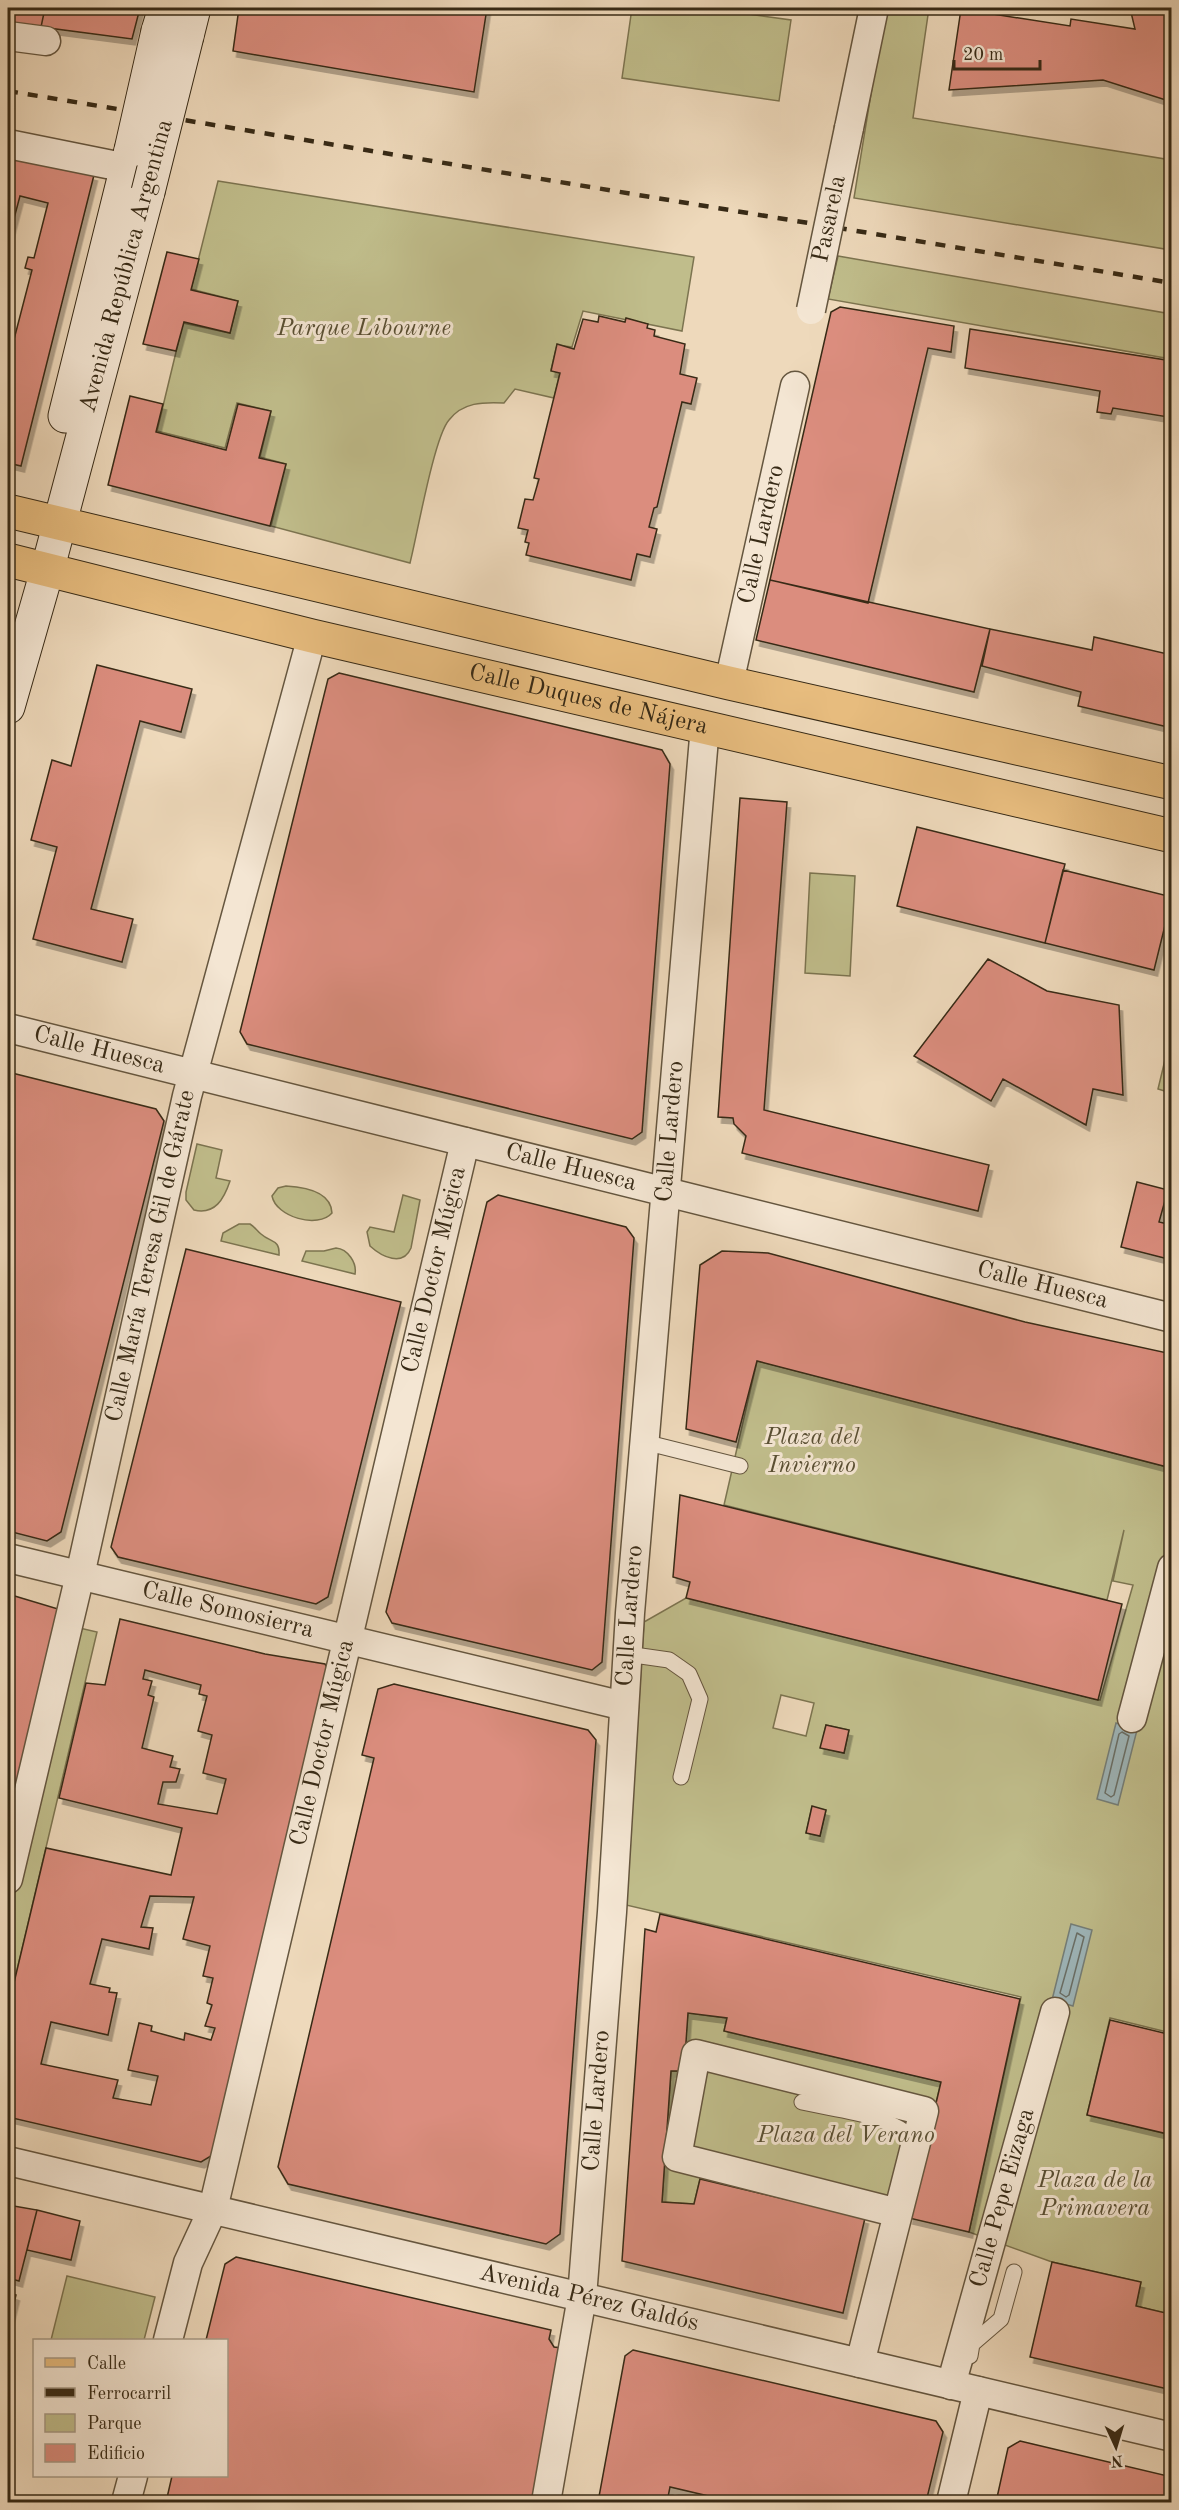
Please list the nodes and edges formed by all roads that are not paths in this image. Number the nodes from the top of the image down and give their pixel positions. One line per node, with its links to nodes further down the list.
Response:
1 (874, 8): 7 (street, Pasarela, bridge)
2 (176, 21): 6 (main road, Avenida República Argentina, bridge); 6 (main road, Avenida República Argentina, bridge)
3 (8, 36): 4 (street)
4 (46, 41)
5 (8, 144): 6 (street)
6 (136, 170): 10 (main road, Avenida República Argentina)
7 (811, 310)
8 (795, 387): 14 (street, Calle Lardero)
9 (8, 512): 10 (main road, Calle Duques de Nájera)
10 (58, 524): 12 (main road, Avenida República Argentina); 14 (main road, Calle Duques de Nájera)
11 (8, 560): 12 (main road, Calle Duques de Nájera)
12 (47, 570): 13 (main road, Calle Duques de Nájera); 15 (main road, Avenida República Argentina)
13 (312, 636): 16 (main road, Calle Duques de Nájera); 20 (street, Calle María Teresa Gil de Gárate)
14 (729, 683): 17 (main road, Calle Duques de Nájera)
15 (8, 707)
16 (705, 726): 18 (main road, Calle Duques de Nájera); 22 (street, Calle Lardero)
17 (1172, 783)
18 (1172, 836)
19 (8, 1028): 20 (street, Calle Huesca)
20 (193, 1074): 21 (street, Calle Huesca); 28 (street, Calle María Teresa Gil de Gárate)
21 (465, 1142): 22 (street, Calle Huesca); 29 (street, Calle Doctor Múgica)
22 (667, 1192): 23 (street, Calle Huesca); 24 (street, Calle Lardero)
23 (1172, 1318)
24 (644, 1442): 25 (lane); 30 (street, Calle Lardero)
25 (740, 1466)
26 (8, 1558): 28 (street, Calle Somosierra)
27 (1172, 1568): 32 (street)
28 (80, 1575): 29 (street, Calle Somosierra); 34 (street, Calle María Teresa Gil de Gárate)
29 (347, 1640): 31 (street, Calle Somosierra); 39 (street, Calle Doctor Múgica)
30 (627, 1654): 31 (street, Calle Lardero); 33 (lane)
31 (624, 1706): 42 (street, Calle Lardero)
32 (1132, 1718)
33 (681, 1777)
34 (8, 1879)
35 (1055, 2012): 45 (street, Calle Pepe Eizaga)
36 (802, 2102): 37 (lane)
37 (916, 2141): 40 (street); 40 (street)
38 (8, 2161): 39 (street, Avenida Pérez Galdós)
39 (213, 2210): 42 (street, Avenida Pérez Galdós); 43 (street, Calle Doctor Múgica)
40 (898, 2213): 44 (street)
41 (1014, 2272): 45 (lane)
42 (582, 2297): 44 (street, Avenida Pérez Galdós); 49 (street, Calle Lardero)
43 (168, 2339)
44 (860, 2363): 45 (street, Avenida Pérez Galdós)
45 (964, 2388): 46 (street, Avenida Pérez Galdós); 50 (street, Calle Pepe Eizaga)
46 (1172, 2438)
47 (132, 2477): 48 (street)
48 (126, 2502)
49 (546, 2502)
50 (951, 2502)

